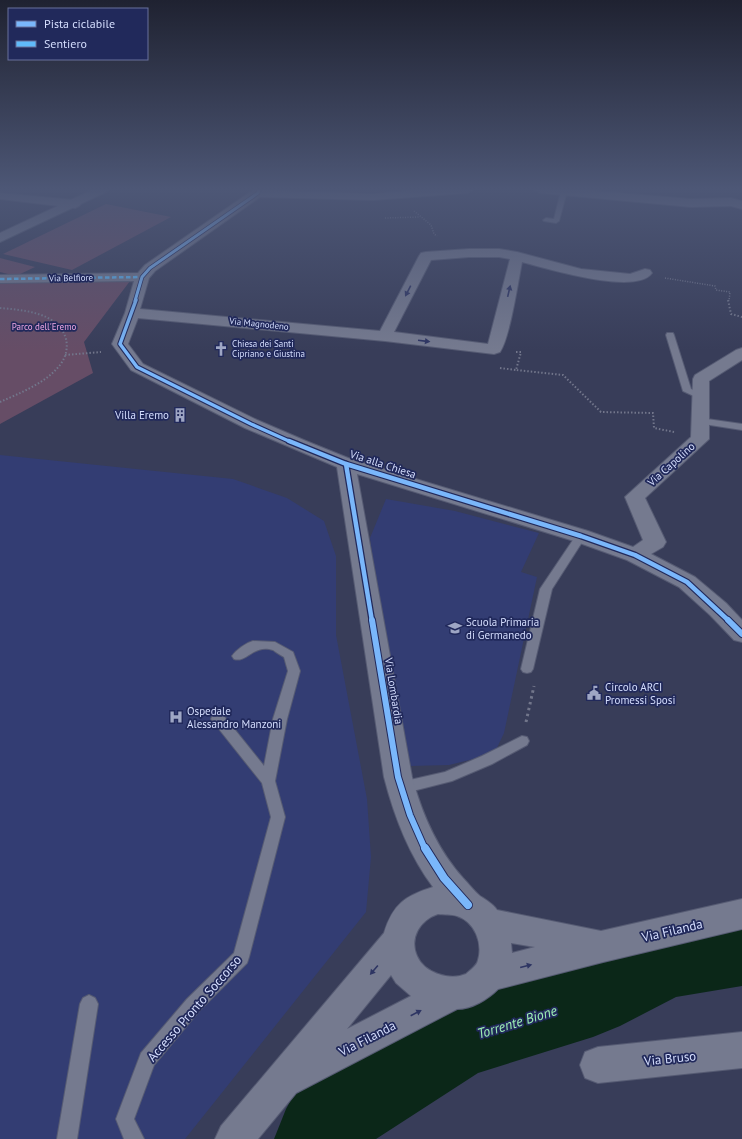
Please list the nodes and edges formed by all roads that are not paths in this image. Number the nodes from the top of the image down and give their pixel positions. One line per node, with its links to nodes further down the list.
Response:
1 (183, 243): 4 (street)
2 (517, 256): 3 (street); 8 (street, one-way to 8); 8 (street, Via Magnodeno, one-way to 2)
3 (645, 274)
4 (142, 276): 5 (street, Via Belfiore); 6 (street)
5 (0, 279)
6 (132, 313): 8 (street, Via Magnodeno); 13 (street, Via alla Chiesa)
7 (670, 335): 10 (lane)
8 (385, 336)
9 (742, 353): 10 (street)
10 (701, 396): 12 (street)
11 (742, 426): 12 (lane)
12 (700, 430): 15 (street, Via Capolino)
13 (346, 464): 14 (street, Via alla Chiesa); 22 (street, Via Lombardia)
14 (581, 536): 15 (street, Via alla Chiesa); 18 (lane)
15 (635, 555): 16 (street, Via alla Chiesa)
16 (742, 634)
17 (238, 656): 21 (lane, Accesso Pronto Soccorso)
18 (527, 669)
19 (218, 719): 21 (lane, Accesso Pronto Soccorso)
20 (522, 740): 22 (lane)
21 (268, 781): 34 (lane, Accesso Pronto Soccorso)
22 (401, 788): 23 (street, Via Lombardia)
23 (478, 914): 25 (street, Via Filanda); 26 (street, Via Filanda); 27 (street, Via Filanda)
24 (742, 914): 26 (street, Via Filanda)
25 (399, 940): 28 (street, Via Filanda); 32 (street, Via Filanda, one-way to 32)
26 (602, 946): 27 (street, Via Filanda, one-way to 26)
27 (489, 975): 28 (street, Via Filanda)
28 (452, 994): 32 (street, Via Filanda, one-way to 28)
29 (89, 1004): 33 (lane)
30 (742, 1050): 31 (street, Via Bruso)
31 (598, 1066)
32 (282, 1082): 35 (street, Via Filanda)
33 (67, 1139)
34 (134, 1139)
35 (234, 1139)

